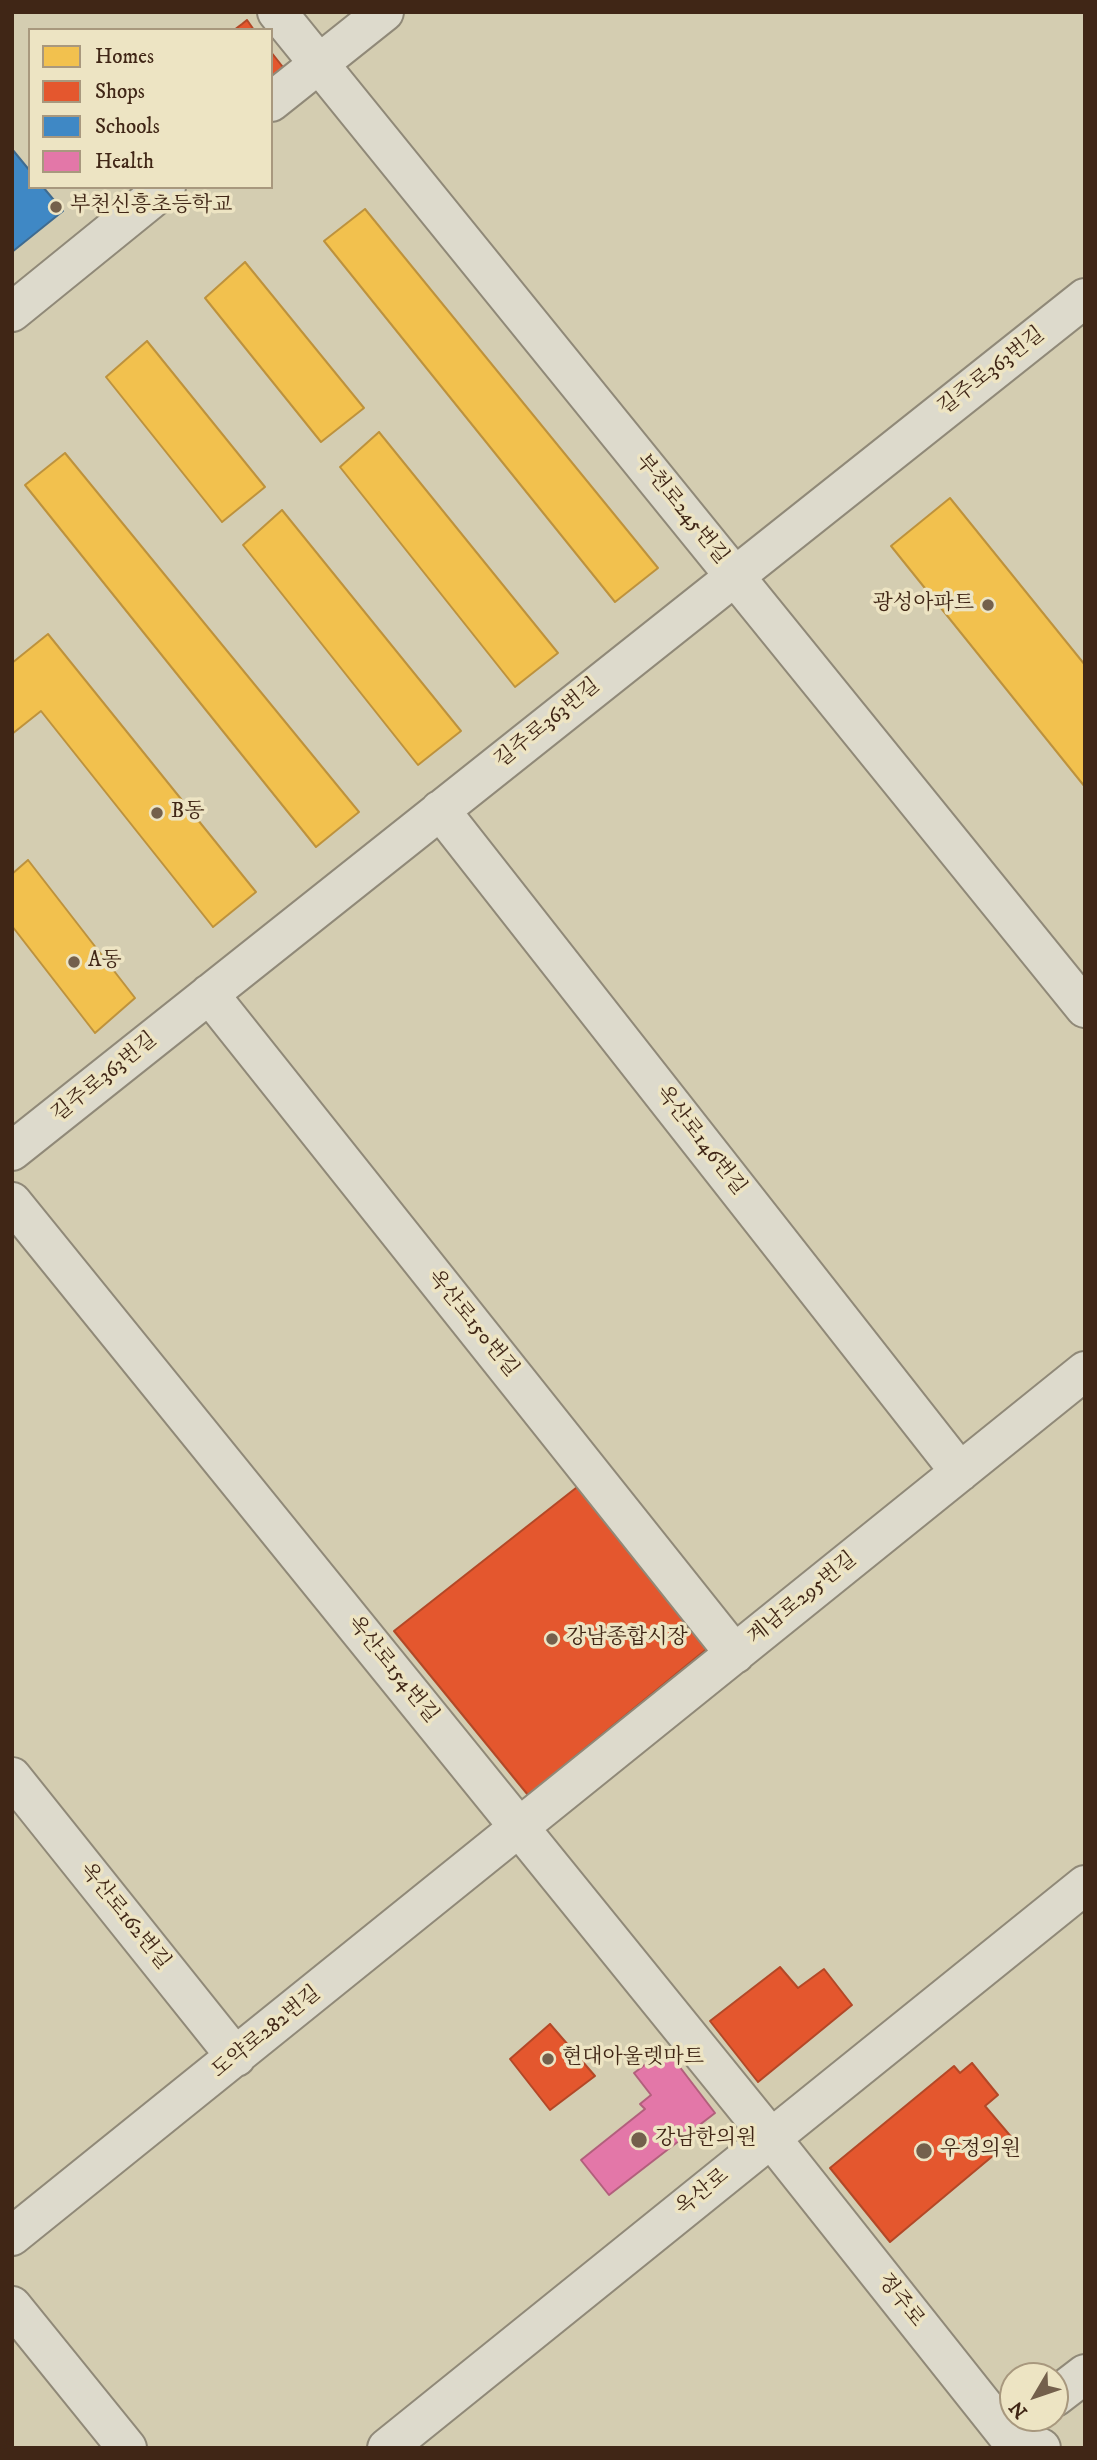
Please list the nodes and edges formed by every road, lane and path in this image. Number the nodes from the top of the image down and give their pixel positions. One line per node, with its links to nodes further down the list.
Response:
1 (277, 12): 3 (street, 부천로245번길)
2 (384, 12): 3 (street)
3 (319, 64): 4 (street); 8 (street, 부천로245번길)
4 (273, 100)
5 (164, 189): 7 (street)
6 (1085, 298): 8 (street, 길주로363번길)
7 (12, 312)
8 (734, 576): 9 (street, 길주로363번길); 11 (street, 부천로245번길)
9 (440, 810): 10 (street, 길주로363번길); 15 (street, 옥산로146번길)
10 (209, 995): 12 (street, 길주로363번길); 16 (street, 옥산로150번길)
11 (1085, 1007)
12 (12, 1151)
13 (12, 1202): 18 (street, 옥산로154번길)
14 (1085, 1371): 15 (street, 계남로295번길)
15 (960, 1472): 16 (street, 계남로295번길)
16 (735, 1654): 18 (street, 계남로295번길)
17 (12, 1777): 20 (street, 옥산로162번길)
18 (520, 1828): 20 (street, 도약로282번길); 21 (street, 옥산로154번길)
19 (1085, 1885): 21 (street, 옥산로)
20 (236, 2057): 22 (street, 도약로282번길)
21 (771, 2138): 26 (street, 정주로); 28 (street, 옥산로)
22 (12, 2236)
23 (12, 2306): 27 (street)
24 (1085, 2374): 25 (street)
25 (1069, 2386)
26 (1017, 2437)
27 (127, 2448)
28 (387, 2448)

